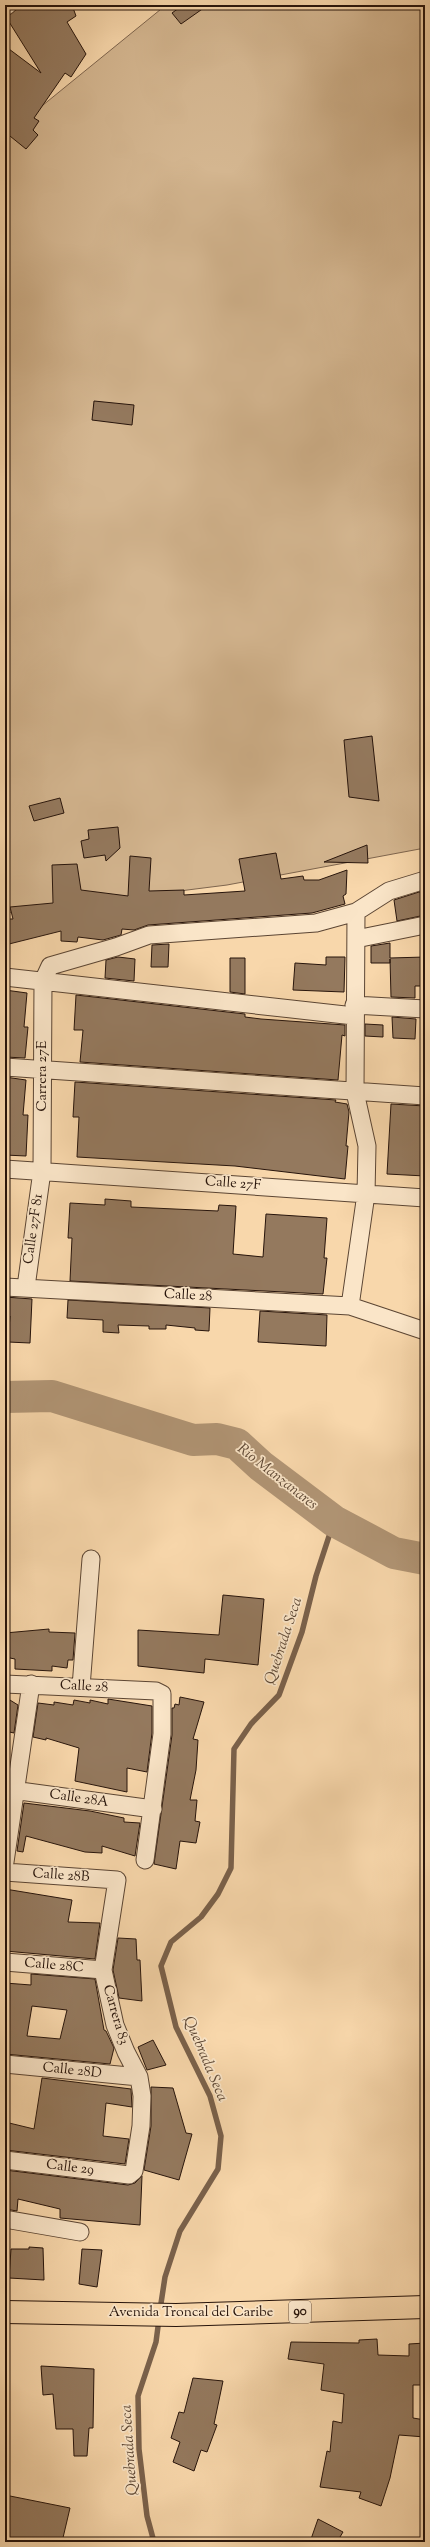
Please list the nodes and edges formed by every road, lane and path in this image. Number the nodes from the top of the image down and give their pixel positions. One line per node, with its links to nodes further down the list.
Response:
1 (8, 5): 2 (street)
2 (5, 7)
3 (425, 880): 4 (street)
4 (356, 912): 6 (street); 8 (street)
5 (425, 925): 6 (street)
6 (356, 939): 10 (street)
7 (5, 977): 8 (street)
8 (43, 981): 10 (street); 12 (street, Carrera 27E)
9 (425, 1009): 10 (street)
10 (354, 1011): 13 (street)
11 (5, 1067): 12 (street)
12 (43, 1069): 13 (street); 16 (street, Carrera 27E)
13 (355, 1092): 14 (street); 17 (street)
14 (425, 1096)
15 (5, 1169): 16 (street, Calle 27F)
16 (42, 1171): 17 (street, Calle 27F); 20 (street, Calle 27F 81)
17 (366, 1194): 18 (street, Calle 27F); 21 (street)
18 (425, 1198)
19 (5, 1287): 20 (street)
20 (26, 1287): 21 (street, Calle 28)
21 (350, 1306): 22 (street, Calle 28)
22 (425, 1331)
23 (91, 1559): 26 (street)
24 (5, 1684): 25 (street, Calle 28)
25 (31, 1684): 26 (street, Calle 28); 27 (street)
26 (81, 1687): 28 (street, Calle 28)
27 (10, 1790): 28 (street, Calle 28A); 30 (street)
28 (153, 1809): 29 (street)
29 (145, 1860)
30 (5, 1862)
31 (5, 1872): 32 (street, Calle 28B)
32 (117, 1880): 34 (street, Carrera 83)
33 (5, 1962): 34 (street, Calle 28C)
34 (103, 1970): 36 (street, Carrera 83)
35 (5, 2064): 36 (street, Calle 28D)
36 (139, 2077): 38 (street, Carrera 83)
37 (5, 2160): 38 (street, Calle 29)
38 (134, 2171)
39 (5, 2220): 40 (street)
40 (80, 2232)
41 (425, 2307): 42 (highway, Avenida Troncal del Caribe / 90)
42 (5, 2312)

